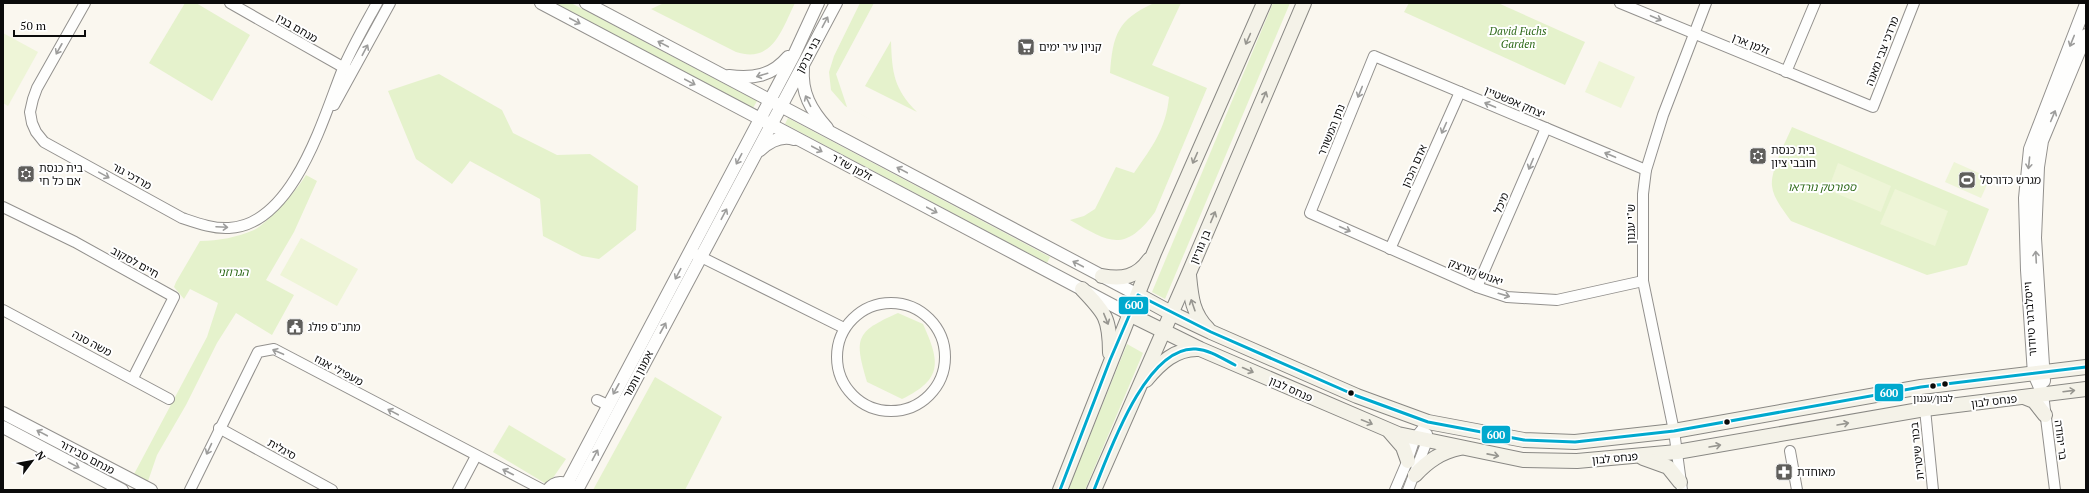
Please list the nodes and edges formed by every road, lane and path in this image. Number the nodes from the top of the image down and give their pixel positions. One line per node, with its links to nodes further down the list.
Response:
1 (85, 3): 33 (street, מרדכי גור, one-way to 33)
2 (230, 3): 21 (street, מנחם בגין)
3 (377, 3): 21 (street, מרדכי גור)
4 (390, 3): 22 (street, מרדכי גור, one-way to 4)
5 (541, 3): 27 (street, זלמן שז"ר, one-way to 27)
6 (586, 3): 24 (street, זלמן שז"ר, one-way to 6)
7 (818, 3): 16 (street, בני ברמן)
8 (836, 3): 20 (street, בני ברמן, one-way to 8)
9 (1264, 3): 43 (main road, one-way to 43)
10 (1304, 3): 45 (main road, בן גוריון, one-way to 10)
11 (1620, 3): 17 (street, זלמן ארן, one-way to 17)
12 (1706, 3): 17 (street, ש"י עגנון)
13 (1815, 3): 23 (street)
14 (1914, 3): 29 (street, מרדכי צבי מאנה)
15 (2086, 4): 60 (street, וייסלברגר טיודור, one-way to 60)
16 (807, 27): 24 (street, one-way to 24); 26 (street, בני ברמן)
17 (1693, 34): 23 (street, זלמן ארן); 38 (street, ש"י עגנון)
18 (2086, 35): 60 (street, וייסלברגר טיודור, one-way to 18)
19 (1374, 56): 25 (street, יצחק אפשטיין); 40 (street, נתן המשורר, one-way to 40)
20 (804, 63): 28 (street, בני ברמן); 34 (street, one-way to 20)
21 (343, 68): 22 (street, מנחם בגין); 33 (street, מרדכי גור)
22 (354, 72): 33 (street, מרדכי גור)
23 (1786, 72): 29 (street, זלמן ארן)
24 (724, 76): 26 (street, זלמן שז"ר)
25 (1460, 92): 32 (street, יצחק אפשטיין, one-way to 25); 41 (street, אדם הכהן, one-way to 41)
26 (770, 100): 28 (street, זלמן שז"ר); 30 (street, אמנון ותמר)
27 (732, 104): 30 (street, זלמן שז"ר); 36 (street)
28 (781, 106): 31 (street, אמנון ותמר); 34 (street, זלמן שז"ר)
29 (1873, 107)
30 (760, 119): 31 (street, זלמן שז"ר); 36 (street, אמנון ותמר)
31 (771, 125): 35 (street, זלמן שז"ר); 37 (street, אמנון ותמר)
32 (1546, 128): 38 (street, יצחק אפשטיין, one-way to 32); 48 (street, מיכל, one-way to 48)
33 (318, 132)
34 (830, 132): 46 (street, זלמן שז"ר, one-way to 34)
35 (800, 140): 37 (street); 49 (street, זלמן שז"ר, one-way to 49)
36 (747, 143): 42 (street, אמנון ותמר, one-way to 42)
37 (756, 153): 44 (street, אמנון ותמר, one-way to 37)
38 (1646, 170): 47 (street, ש"י עגנון)
39 (3, 207): 61 (street, חיים לסקוב)
40 (1310, 213): 41 (street, יאנוש קורצק, one-way to 41)
41 (1390, 249): 48 (street, יאנוש קורצק)
42 (690, 252): 44 (street); 84 (street, אמנון ותמר, one-way to 84)
43 (1154, 253): 46 (main road); 50 (main road)
44 (701, 258): 54 (street); 84 (street, אמנון ותמר, one-way to 44)
45 (1189, 273): 53 (main road, בן גוריון); 56 (main road, one-way to 45)
46 (1102, 276): 50 (street, זלמן שז"ר)
47 (1643, 281): 48 (street, יאנוש קורצק, one-way to 47); 74 (street, ש"י עגנון)
48 (1478, 287)
49 (1082, 289): 52 (street, זלמן שז"ר); 58 (main road, one-way to 58)
50 (1138, 295): 52 (main road); 53 (main road, זלמן שז"ר)
51 (3, 310): 61 (street, משה סנה)
52 (1129, 314): 55 (main road, זלמן שז"ר); 58 (main road)
53 (1171, 314): 55 (main road, בן גוריון); 56 (main road, פנחס לבון)
54 (844, 328): 54 (street)
55 (1162, 332): 57 (main road, פנחס לבון); 63 (main road, בן גוריון)
56 (1211, 332): 70 (main road, פנחס לבון)
57 (1200, 349): 63 (main road); 73 (main road, פנחס לבון, one-way to 73)
58 (1110, 360): 92 (main road)
59 (2086, 368): 60 (main road, פנחס לבון)
60 (2039, 373): 64 (street, וייסלברגר טיודור); 74 (main road, פנחס לבון)
61 (133, 378): 66 (street, משה סנה)
62 (2086, 389): 64 (main road, פנחס לבון, one-way to 62)
63 (1136, 393): 93 (main road, בן גוריון)
64 (2043, 394): 65 (main road, פנחס לבון); 69 (street, בר יהודה)
65 (2024, 397): 67 (main road, פנחס לבון); 69 (main road)
66 (169, 399)
67 (1925, 409): 78 (main road, פנחס לבון, one-way to 67); 97 (street, בכור שיטרית)
68 (3, 413): 86 (street, מנחם סבידור, one-way to 68)
69 (2045, 415): 98 (street, בר יהודה)
70 (1428, 422): 74 (main road, פנחס לבון); 75 (street)
71 (3, 427): 85 (street, מנחם סבידור, one-way to 85)
72 (220, 428): 79 (street, מעפילי אגוז, one-way to 72); 87 (street, מעפילי אגוז, one-way to 87); 88 (street, סיגלית)
73 (1388, 430): 75 (main road, פנחס לבון); 81 (main road)
74 (1674, 431): 78 (street, ש"י עגנון)
75 (1421, 440): 76 (main road, פנחס לבון); 81 (street); 82 (street)
76 (1461, 448): 80 (main road, פנחס לבון, one-way to 80); 82 (main road)
77 (1790, 451): 96 (street)
78 (1677, 452): 80 (main road, פנחס לבון); 83 (street, ש"י עגנון)
79 (476, 456): 89 (street); 90 (street, מעפילי אגוז, one-way to 79)
80 (1627, 457): 83 (main road)
81 (1408, 461): 94 (street)
82 (1415, 475): 95 (street)
83 (1681, 486)
84 (574, 488): 91 (street)
85 (122, 490)
86 (151, 490)
87 (190, 490)
88 (332, 490)
89 (458, 490)
90 (543, 490)
91 (548, 490)
92 (1060, 490)
93 (1094, 490)
94 (1395, 490)
95 (1408, 490)
96 (1797, 490)
97 (1933, 490)
98 (2055, 490)

